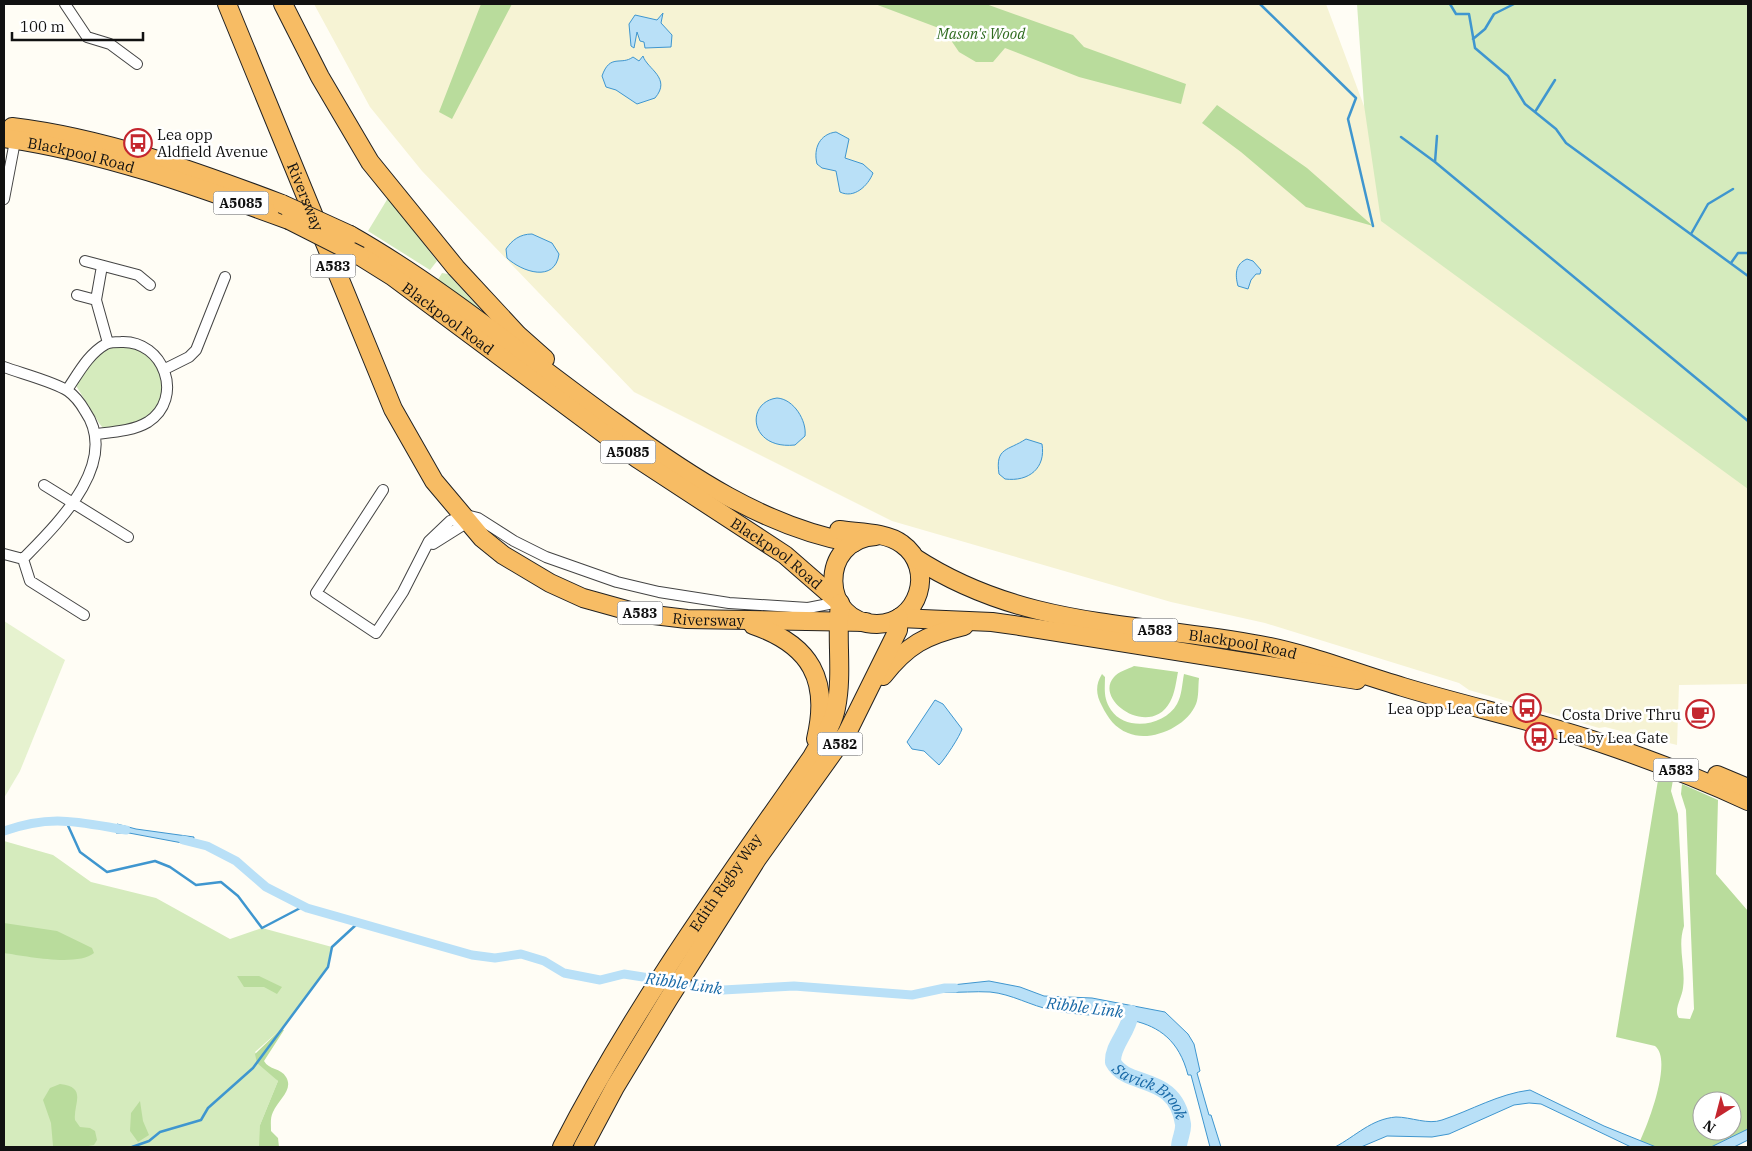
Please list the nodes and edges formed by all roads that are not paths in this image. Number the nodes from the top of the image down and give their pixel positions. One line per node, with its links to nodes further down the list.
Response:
1 (65, 4): 4 (street)
2 (227, 4): 23 (highway, Riversway / A583)
3 (283, 4): 17 (highway)
4 (138, 64)
5 (10, 133): 6 (street); 17 (highway, Blackpool Road / A5085, bridge); 30 (highway, Blackpool Road / A5085, bridge)
6 (4, 199)
7 (85, 261): 8 (street)
8 (102, 266): 10 (street); 12 (street)
9 (225, 276): 15 (street)
10 (150, 285)
11 (78, 295): 12 (street)
12 (96, 300): 13 (street)
13 (108, 343): 15 (street); 16 (street)
14 (4, 367): 16 (street)
15 (165, 369): 18 (street)
16 (67, 390): 18 (street)
17 (583, 401): 22 (highway, Blackpool Road)
18 (96, 434): 21 (street)
19 (44, 485): 21 (street)
20 (383, 490): 23 (street)
21 (73, 503): 25 (street); 29 (street)
22 (754, 509): 24 (highway); 26 (highway, Blackpool Road)
23 (465, 519): 32 (street, Riversway); 35 (highway, Riversway / A583)
24 (876, 536): 26 (highway); 28 (highway)
25 (128, 537)
26 (853, 543): 31 (highway)
27 (4, 554): 29 (street)
28 (915, 558): 34 (highway); 39 (highway, Blackpool Road / A583)
29 (23, 559): 33 (street)
30 (820, 585): 31 (highway, Blackpool Road / A5085); 32 (street)
31 (839, 603): 32 (street, Riversway); 36 (highway, Edith Rigby Way / A582); 37 (highway)
32 (815, 608)
33 (84, 615)
34 (899, 618): 37 (highway); 38 (highway, Blackpool Road / A583); 40 (highway, Edith Rigby Way / A582)
35 (732, 620): 36 (highway, Riversway / A583); 42 (highway)
36 (837, 622): 37 (highway, Riversway / A583); 42 (highway, Edith Rigby Way / A582)
37 (866, 622)
38 (984, 622): 39 (highway, Blackpool Road / A583); 40 (highway)
39 (1402, 687): 41 (highway, Blackpool Road / A583)
40 (866, 699): 45 (highway, Edith Rigby Way / A582)
41 (1601, 743): 43 (highway, Blackpool Road / A583); 44 (highway, Blackpool Road / A583)
42 (812, 757): 45 (highway, Edith Rigby Way / A582)
43 (1748, 788)
44 (1748, 802)
45 (750, 857): 46 (highway, Edith Rigby Way / A582); 47 (highway, Edith Rigby Way / A582)
46 (562, 1147)
47 (583, 1147)

